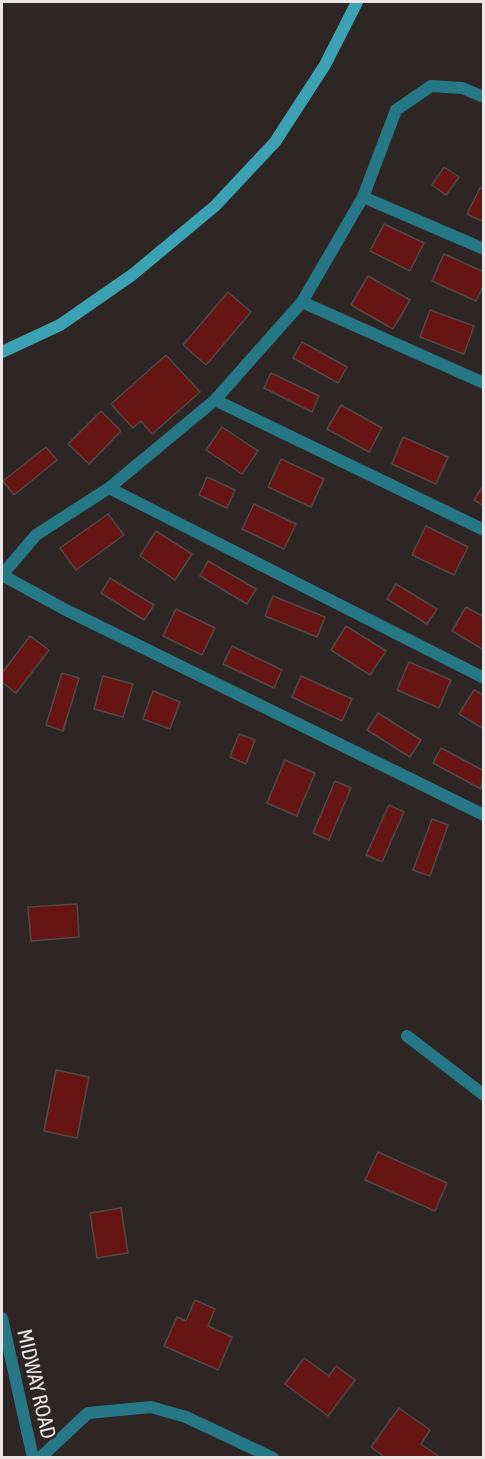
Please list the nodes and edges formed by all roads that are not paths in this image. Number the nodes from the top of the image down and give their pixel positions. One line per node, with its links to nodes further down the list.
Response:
1 (357, 2): 6 (street)
2 (483, 97): 3 (street)
3 (363, 197): 4 (street); 5 (street)
4 (483, 249)
5 (302, 302): 7 (street); 8 (street)
6 (2, 352)
7 (483, 383)
8 (215, 400): 9 (street); 10 (street)
9 (109, 488): 11 (street); 12 (street)
10 (483, 530)
11 (2, 575): 13 (street)
12 (483, 678)
13 (483, 815)
14 (407, 1036): 15 (street)
15 (483, 1095)
16 (2, 1318): 17 (street, MIDWAY ROAD)
17 (33, 1458)
18 (40, 1458): 19 (street)
19 (273, 1458)

